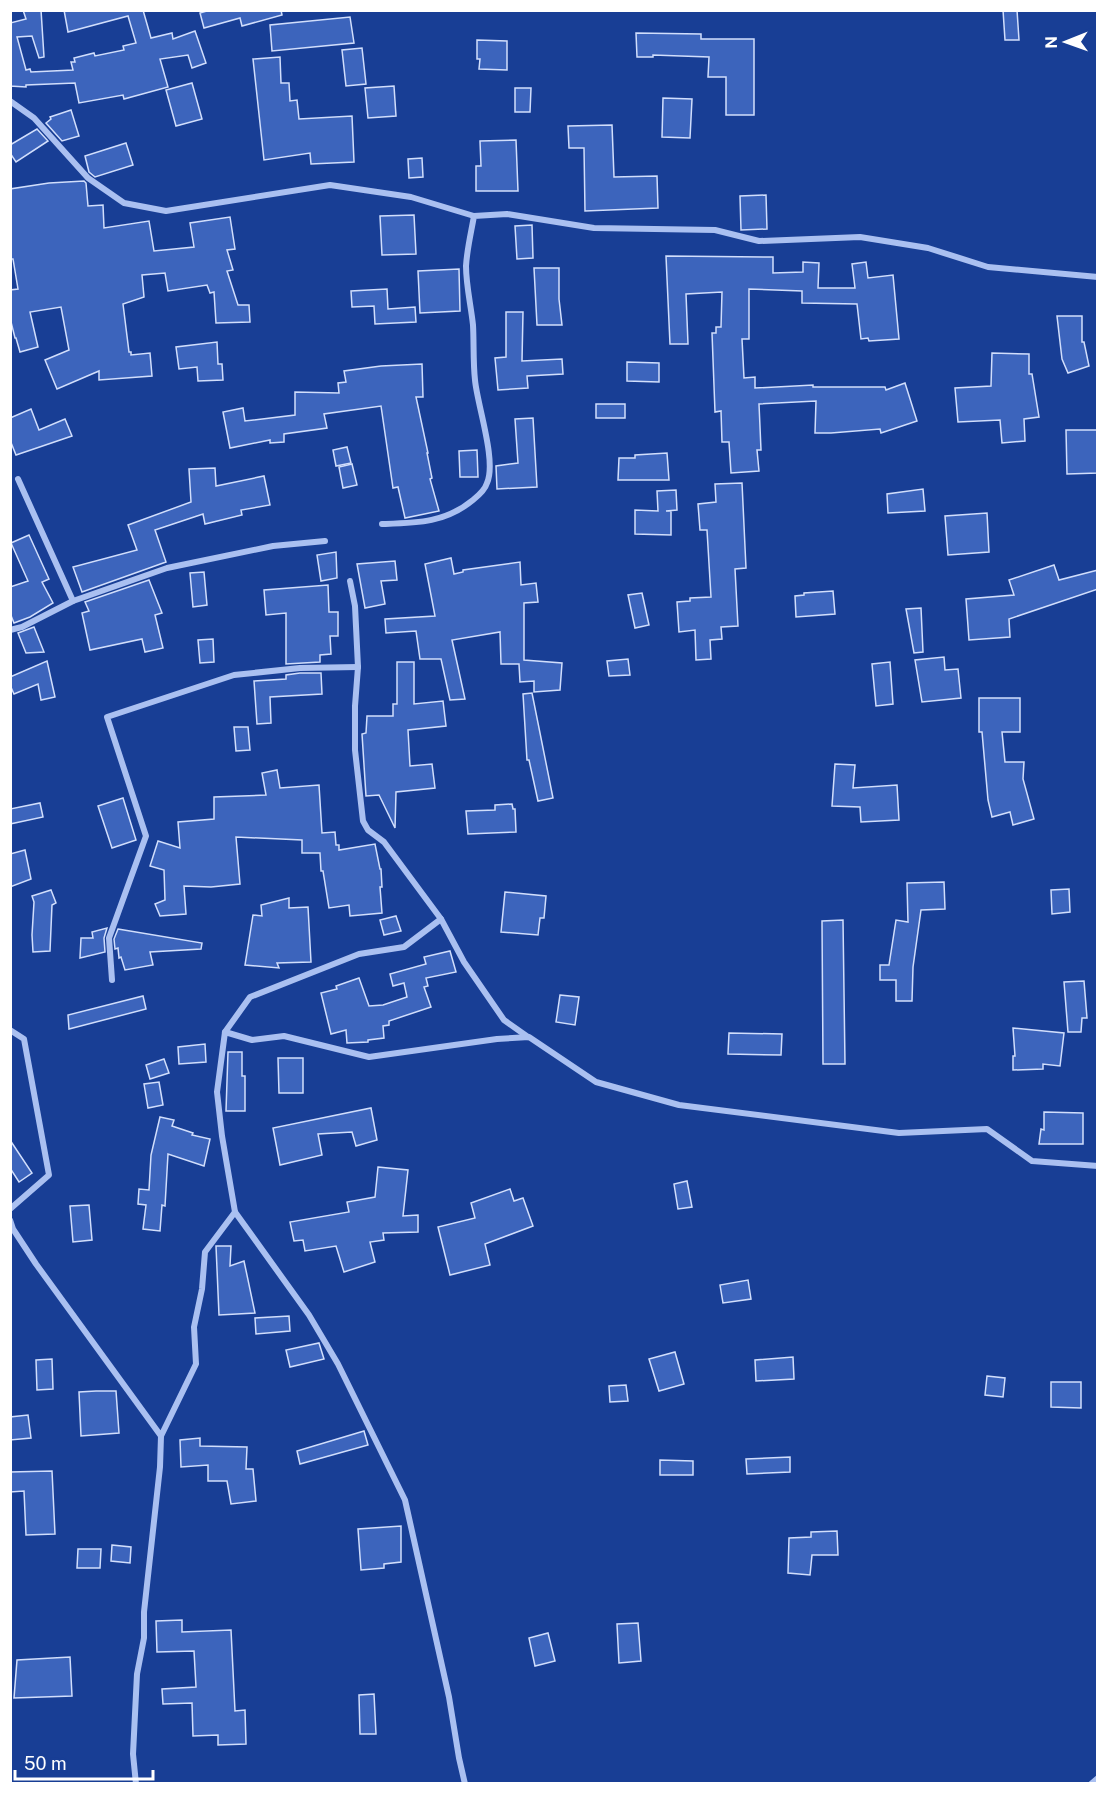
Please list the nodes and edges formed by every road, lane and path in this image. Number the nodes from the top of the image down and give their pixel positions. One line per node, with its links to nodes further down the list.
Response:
1 (10, 101): 2 (street)
2 (474, 216): 3 (street); 5 (street)
3 (1098, 277)
4 (18, 479): 8 (street)
5 (382, 524)
6 (325, 541): 8 (street)
7 (350, 581): 10 (street)
8 (73, 601): 9 (street)
9 (10, 630)
10 (358, 667): 11 (street); 12 (street)
11 (441, 919): 14 (street); 15 (street)
12 (112, 980)
13 (10, 1030): 17 (street)
14 (225, 1032): 15 (street); 18 (street)
15 (529, 1037): 16 (street)
16 (1098, 1166)
17 (10, 1209)
18 (235, 1212): 20 (street); 23 (street)
19 (10, 1220): 20 (street)
20 (161, 1436): 22 (street)
21 (1098, 1778): 24 (street)
22 (136, 1784)
23 (465, 1784)
24 (1091, 1784)

